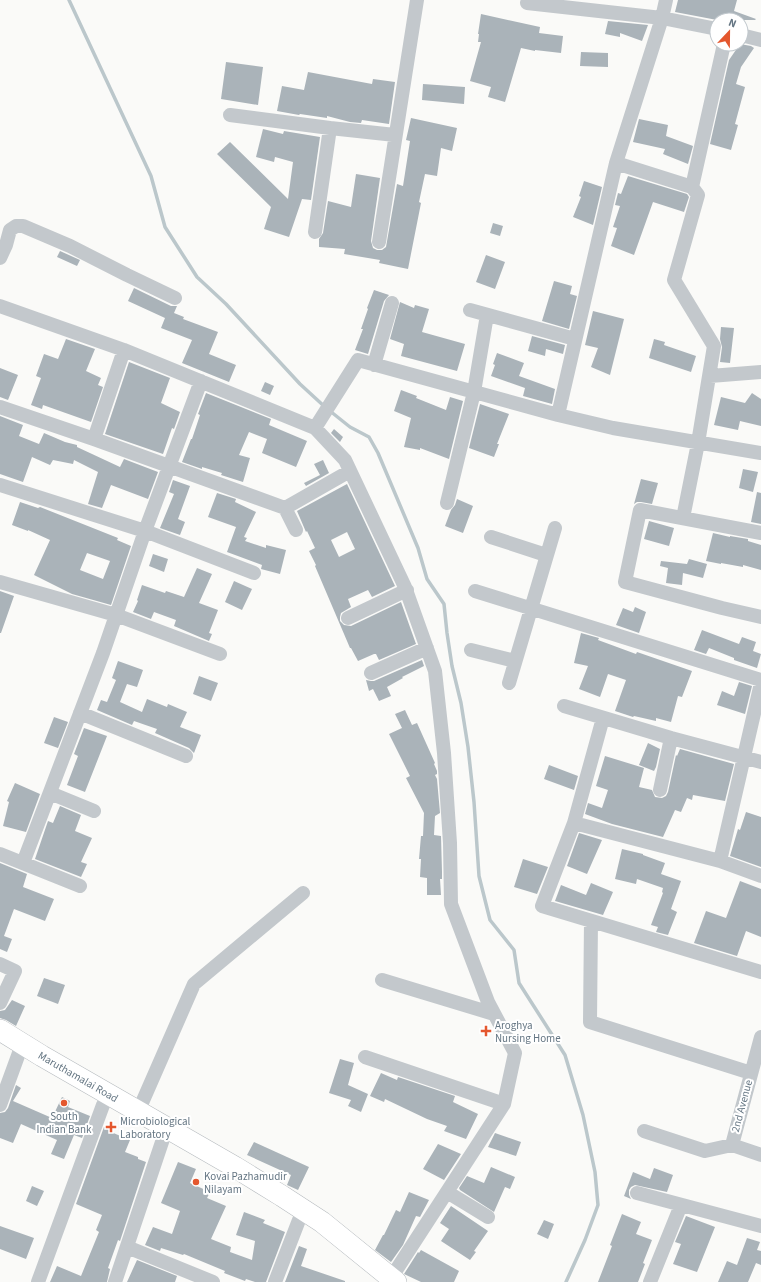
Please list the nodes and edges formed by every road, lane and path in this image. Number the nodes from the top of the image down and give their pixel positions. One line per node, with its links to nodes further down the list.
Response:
1 (417, 0): 12 (street)
2 (666, 0): 5 (street)
3 (527, 3): 4 (street)
4 (605, 6): 5 (street)
5 (662, 18): 6 (street); 13 (street)
6 (709, 27)
7 (749, 37): 8 (street)
8 (761, 40)
9 (722, 52): 14 (street)
10 (230, 115): 11 (street)
11 (330, 128): 12 (street); 15 (street)
12 (395, 135): 16 (street)
13 (616, 163): 14 (street); 23 (street)
14 (692, 187): 27 (street)
15 (315, 232)
16 (379, 242)
17 (0, 258): 18 (street)
18 (175, 298)
19 (392, 303): 25 (street)
20 (0, 306): 24 (street)
21 (470, 310): 22 (street)
22 (487, 315): 23 (street); 29 (street)
23 (576, 339): 31 (street)
24 (124, 350): 28 (street); 33 (street)
25 (374, 365): 29 (street); 32 (street)
26 (761, 372): 27 (street)
27 (710, 376): 34 (street)
28 (201, 381): 32 (street); 36 (street)
29 (474, 392): 31 (street); 39 (street)
30 (0, 407): 33 (street)
31 (558, 415): 34 (street)
32 (315, 428): 37 (street)
33 (94, 439): 36 (street)
34 (698, 443): 35 (street); 41 (street)
35 (761, 453)
36 (169, 467): 40 (street); 44 (street)
37 (350, 471): 40 (street); 50 (street)
38 (0, 485): 44 (street)
39 (447, 503)
40 (285, 508): 43 (street)
41 (683, 518): 45 (street); 54 (street)
42 (555, 528): 47 (street)
43 (296, 530)
44 (145, 531): 48 (street); 53 (street)
45 (761, 533)
46 (491, 537): 47 (street)
47 (546, 555): 52 (street)
48 (254, 573)
49 (0, 582): 53 (street)
50 (407, 590): 55 (street); 56 (street)
51 (475, 591): 52 (street)
52 (530, 608): 59 (street); 61 (street)
53 (116, 615): 58 (street); 65 (street)
54 (761, 617)
55 (348, 618)
56 (427, 648): 60 (street); 86 (street)
57 (471, 650): 59 (street)
58 (220, 654)
59 (515, 661): 62 (street)
60 (371, 672)
61 (761, 680)
62 (509, 683)
63 (761, 683): 69 (street)
64 (564, 706): 66 (street)
65 (80, 713): 68 (street); 72 (street)
66 (603, 718): 67 (street); 74 (street)
67 (671, 738): 69 (street); 71 (street)
68 (186, 756)
69 (744, 758): 70 (street); 76 (street)
70 (761, 762)
71 (660, 790)
72 (50, 793): 73 (street); 77 (street)
73 (94, 811)
74 (574, 823): 76 (street); 81 (street)
75 (0, 854): 77 (street)
76 (720, 861): 78 (street)
77 (23, 863): 79 (street)
78 (761, 876)
79 (80, 886)
80 (303, 893): 96 (street)
81 (592, 921): 83 (street); 92 (street)
82 (0, 964): 85 (street)
83 (761, 972)
84 (382, 980): 86 (street)
85 (0, 1003)
86 (494, 1014): 93 (street)
87 (0, 1030): 96 (main road, Maruthamalai Road)
88 (761, 1037): 92 (street, 2nd Avenue)
89 (0, 1041): 90 (main road, Maruthamalai Road)
90 (19, 1053): 94 (street); 95 (main road, Maruthamalai Road)
91 (365, 1057): 93 (street)
92 (751, 1073): 99 (street, 2nd Avenue)
93 (504, 1104): 101 (street)
94 (0, 1105)
95 (103, 1105): 98 (main road, Maruthamalai Road); 109 (street)
96 (138, 1112): 108 (main road, Maruthamalai Road)
97 (644, 1131): 99 (street)
98 (163, 1140): 105 (main road, Maruthamalai Road); 107 (street)
99 (732, 1146): 100 (street, 2nd Avenue)
100 (761, 1155)
101 (447, 1192): 104 (street); 108 (street)
102 (637, 1193): 103 (street)
103 (681, 1205): 106 (street); 113 (street)
104 (488, 1217)
105 (299, 1220): 108 (main road, Maruthamalai Road); 112 (street)
106 (761, 1226)
107 (127, 1247): 110 (street); 111 (street)
108 (389, 1281)
109 (38, 1282)
110 (115, 1282)
111 (213, 1282)
112 (274, 1282)
113 (650, 1282)

